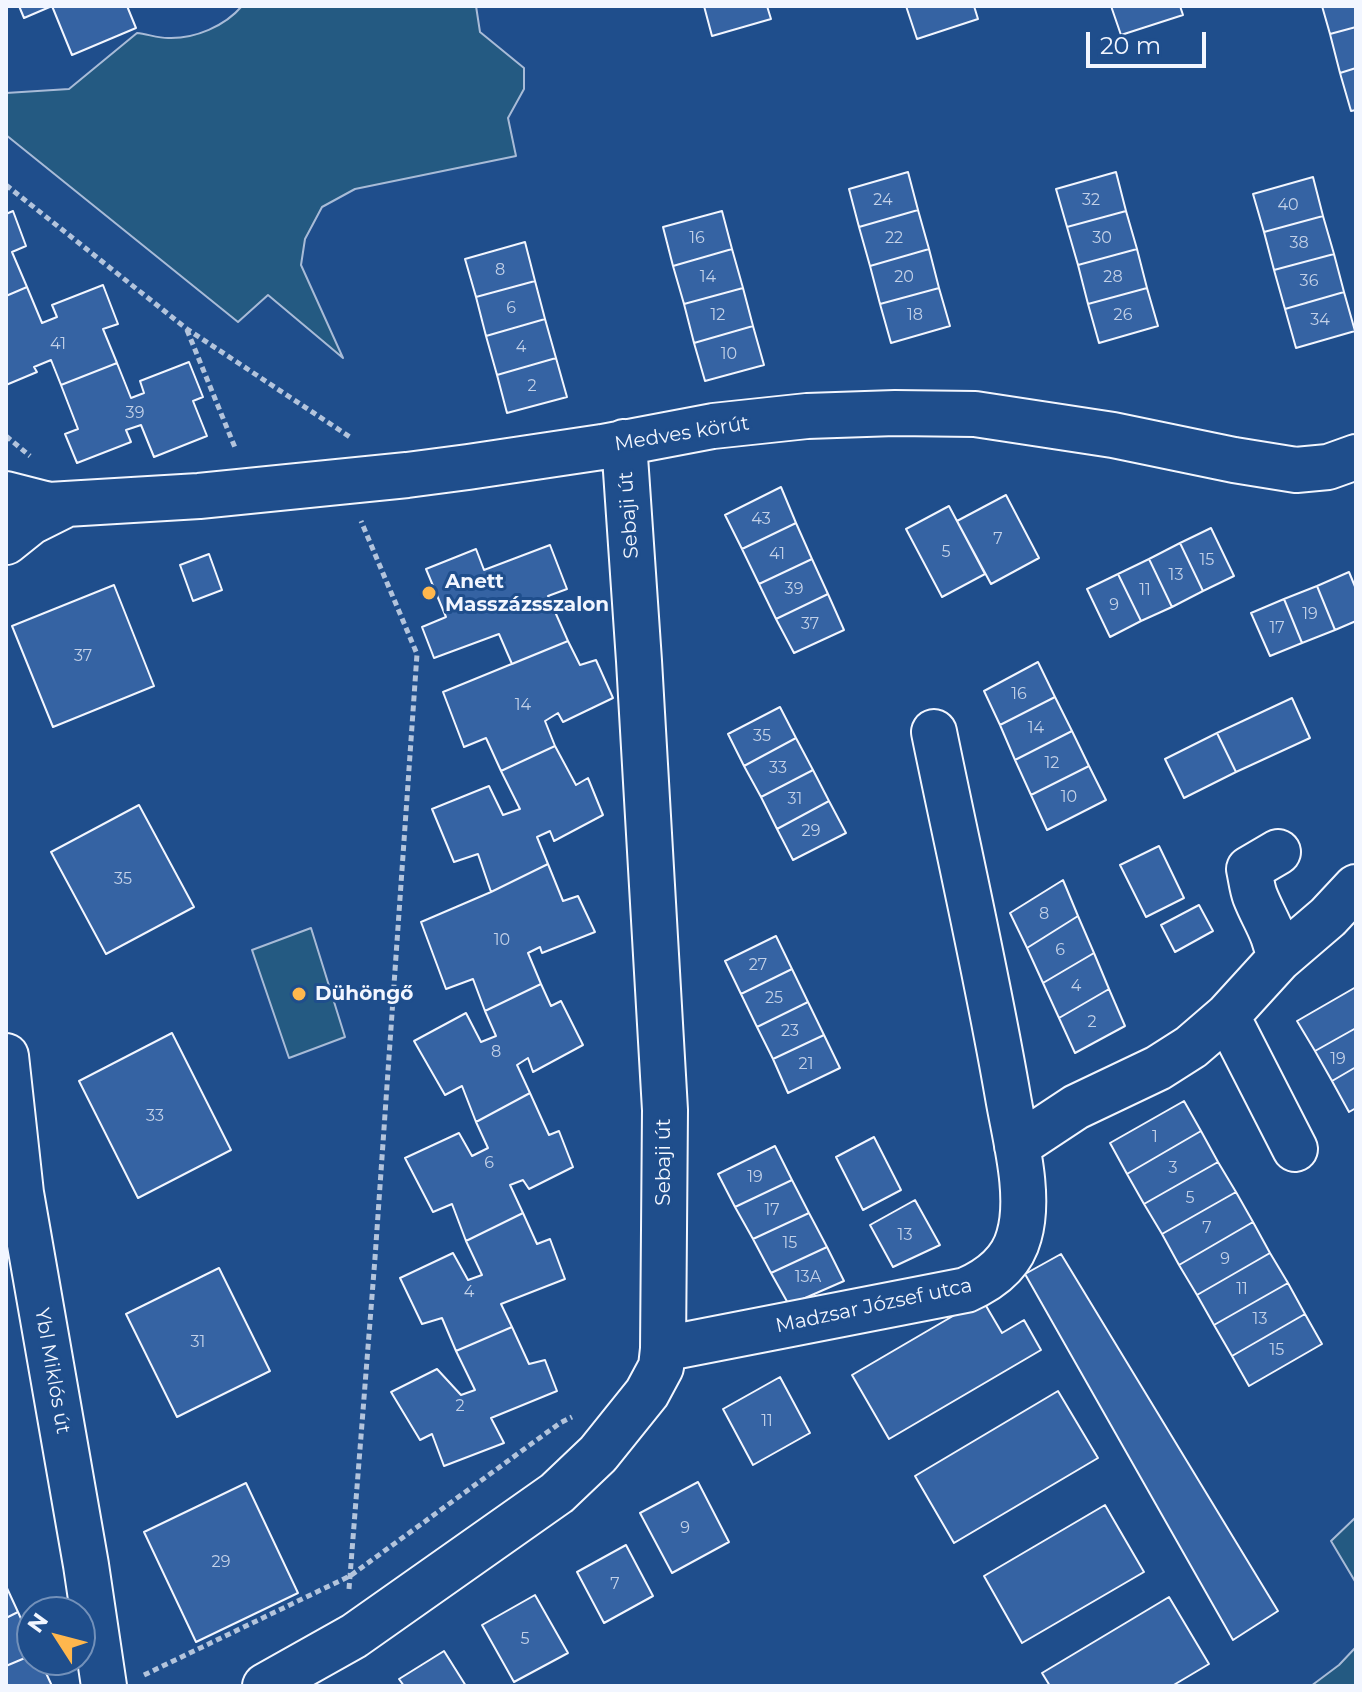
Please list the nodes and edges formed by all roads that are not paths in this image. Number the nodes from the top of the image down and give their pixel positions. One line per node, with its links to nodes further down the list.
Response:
1 (624, 442): 2 (street, Medves körút); 4 (street, Medves körút); 14 (street, Sebaji út)
2 (1356, 457)
3 (6, 494): 4 (street, Medves körút)
4 (67, 504): 5 (street)
5 (6, 542)
6 (934, 732): 12 (street, Madzsar József utca)
7 (1278, 852): 9 (street)
8 (1356, 887): 9 (street)
9 (1279, 959): 10 (street)
10 (1227, 1016): 12 (street); 13 (street)
11 (6, 1056): 15 (street, Ybl Miklós út)
12 (1017, 1146): 14 (street, Madzsar József utca)
13 (1295, 1149)
14 (663, 1349): 16 (street, Sebaji út)
15 (122, 1681)
16 (265, 1686)

